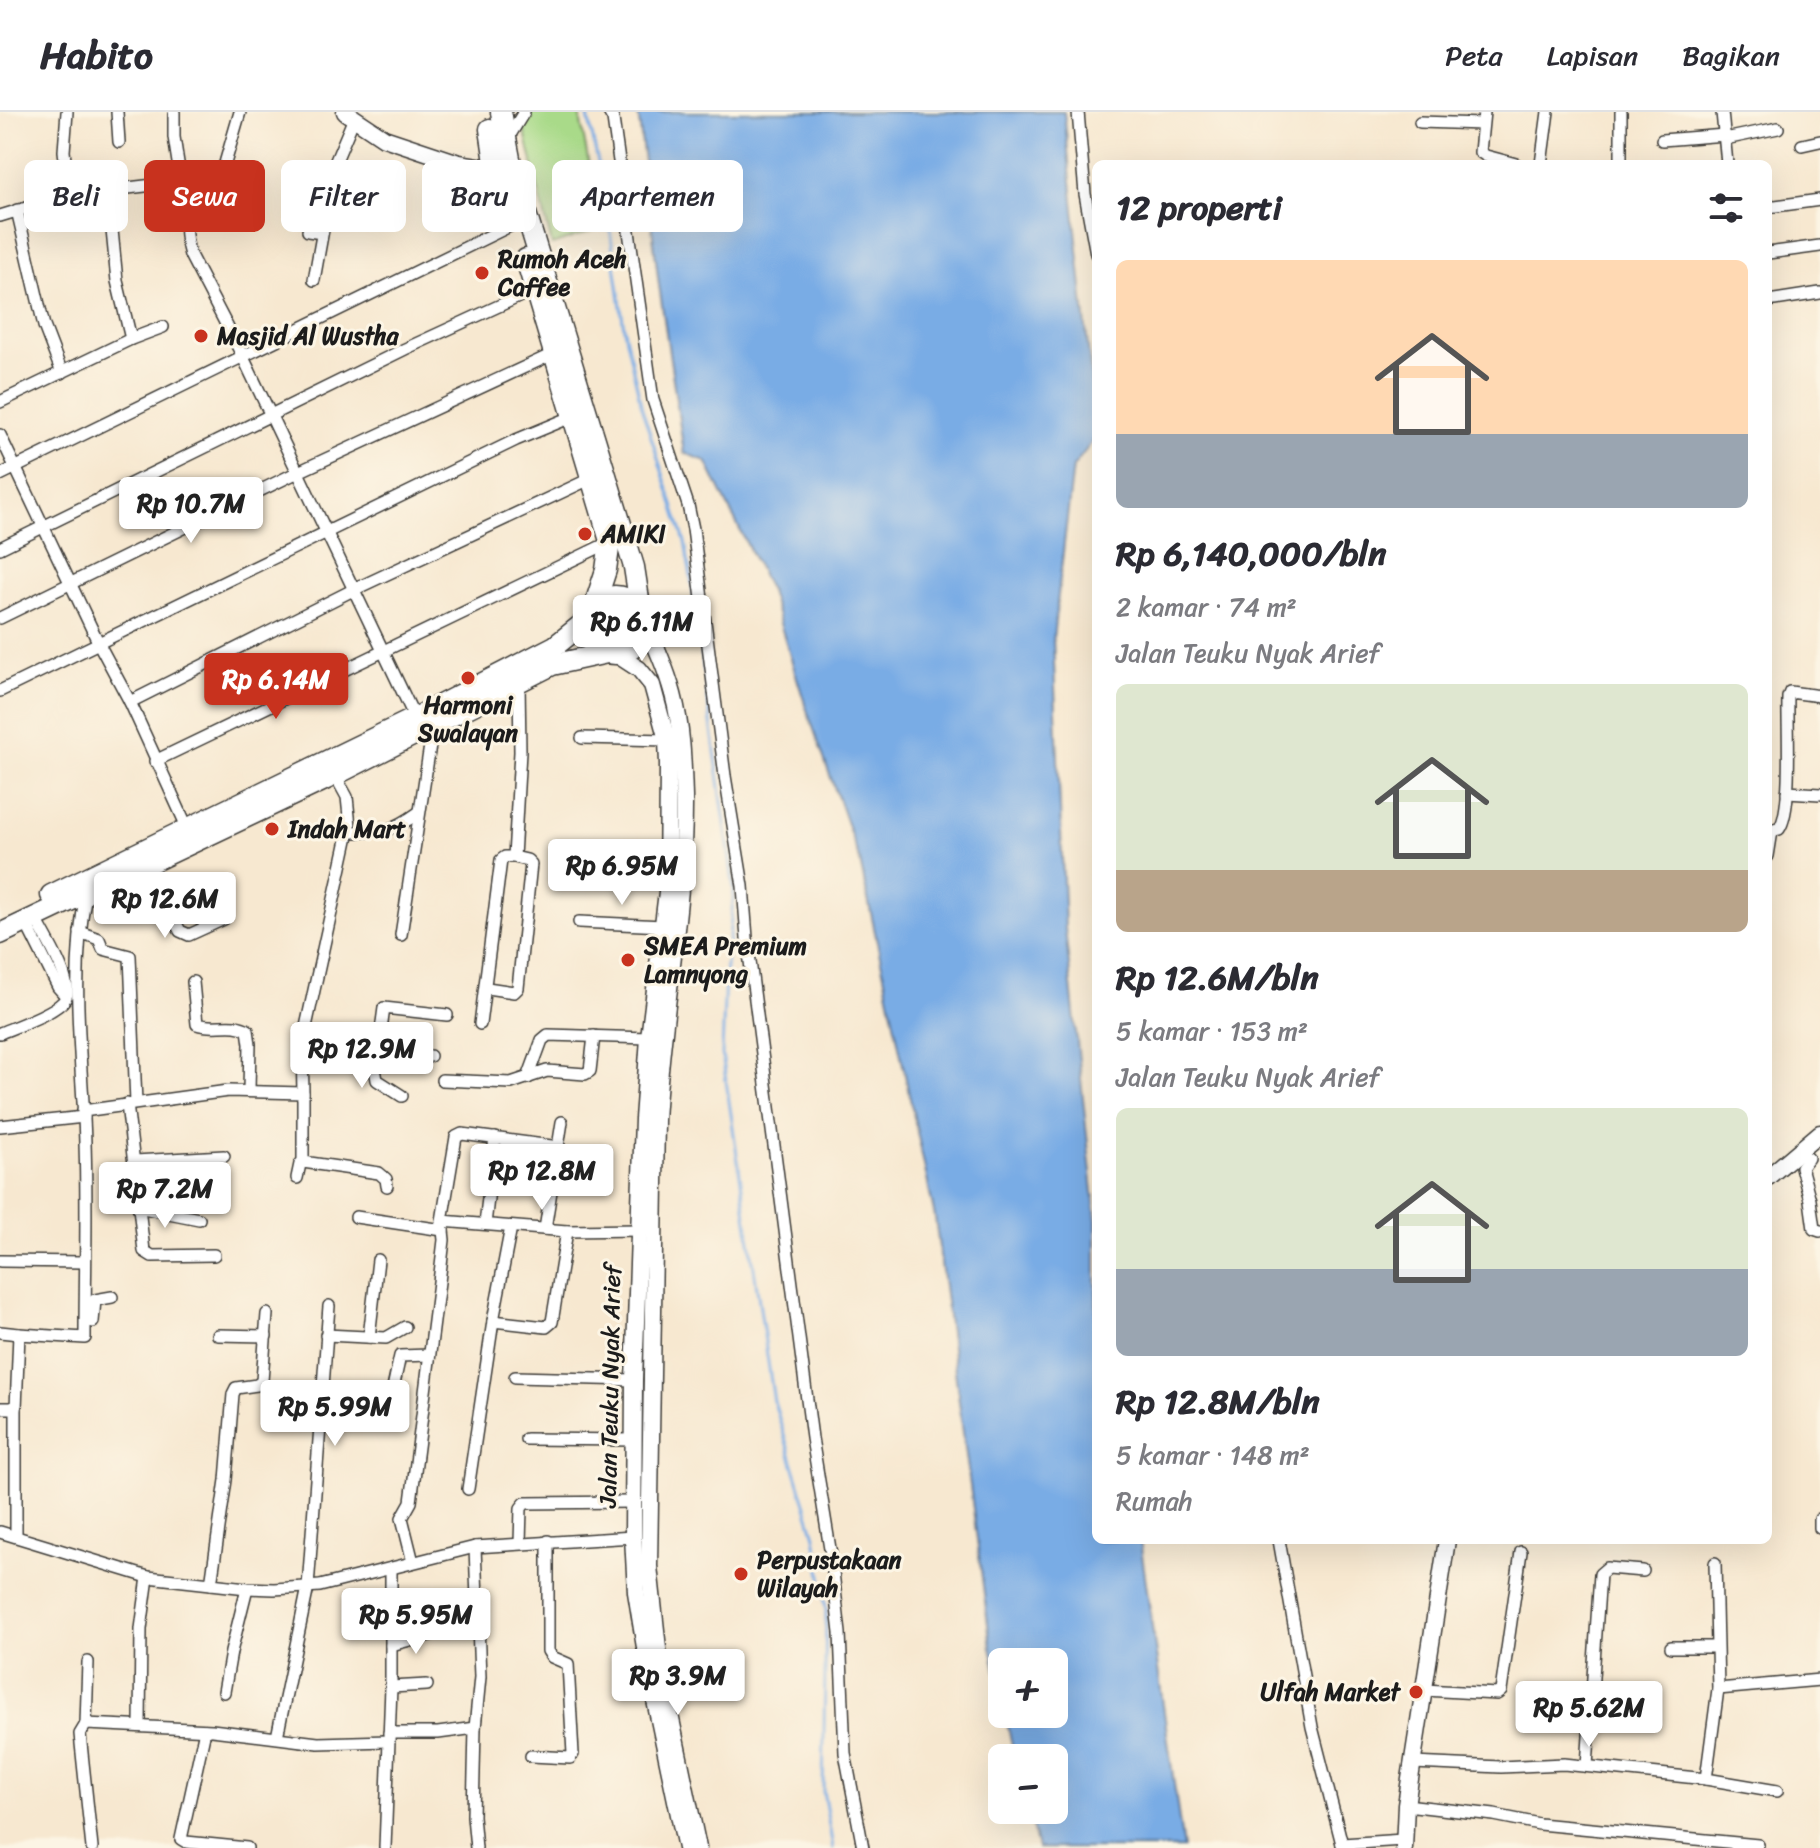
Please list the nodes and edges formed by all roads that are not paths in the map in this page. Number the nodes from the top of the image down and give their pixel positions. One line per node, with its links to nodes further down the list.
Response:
1 (67, 112): 23 (street)
2 (117, 112): 20 (street)
3 (174, 112): 24 (street)
4 (240, 112): 25 (street)
5 (488, 112): 27 (highway)
6 (501, 112): 21 (highway)
7 (524, 112): 21 (street)
8 (609, 112): 221 (street)
9 (1078, 112): 42 (street)
10 (1548, 112): 29 (street)
11 (1621, 112): 30 (street)
12 (1722, 112): 17 (street)
13 (349, 115): 26 (main road); 43 (street)
14 (1483, 118): 15 (street); 28 (street)
15 (1420, 122)
16 (1778, 128): 17 (street)
17 (1725, 137): 18 (street); 31 (street)
18 (1662, 140)
19 (1820, 141): 22 (street)
20 (119, 142)
21 (506, 142): 47 (highway)
22 (1802, 145)
23 (65, 160)
24 (178, 160)
25 (226, 160)
26 (450, 160)
27 (495, 160)
28 (1504, 160)
29 (1542, 160)
30 (1621, 160)
31 (1727, 160)
32 (1820, 200): 33 (street)
33 (1772, 206)
34 (24, 208): 35 (street)
35 (17, 210): 36 (street); 54 (street)
36 (0, 216)
37 (112, 232): 51 (street)
38 (188, 232): 53 (street)
39 (315, 232): 43 (street)
40 (497, 232): 53 (street)
41 (520, 232): 47 (highway)
42 (1092, 232)
43 (322, 233): 46 (street)
44 (1820, 246): 45 (street)
45 (1772, 252)
46 (314, 280)
47 (541, 286): 52 (highway); 56 (street); 70 (highway)
48 (1820, 293): 49 (street)
49 (1772, 300)
50 (163, 327): 51 (street)
51 (131, 339): 54 (street)
52 (555, 353): 57 (highway); 60 (street)
53 (242, 355): 56 (street); 59 (street)
54 (62, 373): 55 (street)
55 (0, 402)
56 (270, 415): 60 (street); 63 (street)
57 (574, 416): 62 (highway); 64 (street)
58 (0, 435): 59 (street)
59 (15, 468): 61 (street); 63 (street)
60 (296, 473): 64 (street); 67 (street)
61 (0, 475)
62 (592, 478): 65 (highway); 68 (street)
63 (43, 527): 66 (street); 67 (street)
64 (325, 532): 68 (street); 72 (street)
65 (610, 541): 69 (highway); 73 (street)
66 (0, 548)
67 (71, 585): 71 (street); 72 (street)
68 (353, 590): 73 (street); 78 (street)
69 (591, 613): 70 (highway); 74 (highway); 79 (highway)
70 (643, 616): 74 (highway); 120 (main road, Jalan Teuku Nyak Arief)
71 (0, 618)
72 (99, 644): 76 (street); 78 (street)
73 (382, 650): 79 (street); 82 (street)
74 (612, 654): 75 (highway); 81 (main road, Jalan Teuku Nyak Arief)
75 (519, 682): 79 (highway); 91 (street)
76 (0, 691)
77 (1820, 696): 84 (street)
78 (130, 702): 82 (street)
79 (424, 722): 83 (highway); 86 (street); 87 (highway)
80 (582, 738): 81 (street)
81 (667, 740): 92 (main road, Jalan Teuku Nyak Arief)
82 (155, 761): 87 (street)
83 (335, 775): 89 (street); 93 (highway)
84 (1787, 792): 85 (street); 88 (street)
85 (1820, 794)
86 (418, 813): 89 (street); 102 (street)
87 (188, 829): 95 (highway)
88 (1772, 831)
89 (349, 832): 110 (street)
90 (586, 854): 92 (street)
91 (514, 857): 104 (street); 104 (street)
92 (668, 857): 99 (main road, Jalan Teuku Nyak Arief)
93 (146, 865): 94 (highway); 97 (street)
94 (86, 894): 96 (highway); 100 (street)
95 (0, 919)
96 (30, 919): 101 (highway); 107 (street)
97 (224, 919)
98 (579, 922): 99 (street)
99 (663, 926): 109 (main road, Jalan Teuku Nyak Arief)
100 (80, 932): 118 (street); 119 (street)
101 (0, 934)
102 (401, 935)
103 (193, 982): 115 (street)
104 (487, 988): 106 (street)
105 (447, 1015): 111 (street)
106 (480, 1024)
107 (0, 1033)
108 (594, 1036): 109 (street); 113 (street); 113 (street)
109 (649, 1038): 120 (main road, Jalan Teuku Nyak Arief)
110 (302, 1045): 111 (street); 116 (street)
111 (375, 1051): 112 (street); 117 (street)
112 (430, 1056)
113 (528, 1078): 114 (street)
114 (442, 1080)
115 (249, 1090): 116 (street); 118 (street)
116 (303, 1093): 129 (street)
117 (402, 1096)
118 (132, 1103): 119 (street); 128 (street)
119 (84, 1114): 122 (street); 147 (street)
120 (650, 1119): 141 (main road, Jalan Teuku Nyak Arief); 220 (main road, Jalan Teuku Nyak Arief)
121 (562, 1122): 125 (street)
122 (0, 1126)
123 (1820, 1133): 127 (main road)
124 (495, 1138): 125 (street); 137 (street); 138 (street)
125 (559, 1147): 140 (street)
126 (224, 1156): 128 (street)
127 (1809, 1156): 130 (main road); 133 (street)
128 (135, 1161): 134 (street)
129 (303, 1162): 131 (street); 132 (street)
130 (1772, 1175)
131 (297, 1178)
132 (387, 1186)
133 (1815, 1200): 143 (street)
134 (138, 1207): 136 (street); 144 (street)
135 (356, 1217): 138 (street)
136 (199, 1219)
137 (485, 1224): 138 (street); 139 (street)
138 (443, 1226): 160 (street)
139 (511, 1227): 140 (street); 151 (street)
140 (545, 1229): 142 (street)
141 (640, 1230): 142 (street); 162 (main road, Jalan Teuku Nyak Arief)
142 (567, 1231): 151 (street)
143 (1820, 1231)
144 (214, 1255)
145 (378, 1260): 158 (street)
146 (0, 1261): 147 (street)
147 (85, 1262): 159 (street)
148 (112, 1297): 159 (street)
149 (329, 1306): 156 (street)
150 (267, 1314): 157 (street)
151 (493, 1321): 168 (street)
152 (405, 1327): 158 (street)
153 (0, 1332): 154 (street)
154 (19, 1334): 159 (street); 165 (street)
155 (218, 1335): 157 (street)
156 (326, 1335): 158 (street); 187 (street)
157 (266, 1336): 186 (street)
158 (369, 1337)
159 (85, 1338)
160 (429, 1355): 163 (street); 181 (street)
161 (515, 1377): 162 (street)
162 (634, 1380): 167 (main road, Jalan Teuku Nyak Arief)
163 (390, 1402)
164 (0, 1408): 165 (street)
165 (16, 1408): 173 (street)
166 (526, 1439): 167 (street)
167 (634, 1440): 169 (main road, Jalan Teuku Nyak Arief)
168 (468, 1489)
169 (633, 1502): 174 (main road, Jalan Teuku Nyak Arief); 176 (street)
170 (1820, 1519): 171 (street)
171 (1820, 1528)
172 (0, 1532): 173 (street)
173 (16, 1535): 185 (street)
174 (633, 1537): 175 (street); 219 (main road, Jalan Teuku Nyak Arief)
175 (548, 1541): 176 (street); 206 (street)
176 (520, 1543): 179 (street)
177 (1280, 1544): 214 (street)
178 (1446, 1544): 198 (main road)
179 (475, 1547): 181 (street); 202 (street)
180 (1521, 1552): 198 (street)
181 (413, 1562): 183 (street)
182 (1715, 1563): 192 (street)
183 (391, 1569): 187 (street); 190 (street)
184 (1643, 1571): 208 (street)
185 (148, 1577): 186 (street); 201 (street)
186 (211, 1584): 188 (street)
187 (308, 1587): 188 (street); 204 (street)
188 (247, 1588): 199 (street)
189 (433, 1634): 190 (street)
190 (391, 1645): 196 (street)
191 (1671, 1647): 192 (street)
192 (1716, 1647): 197 (street)
193 (88, 1662): 200 (street)
194 (1820, 1680): 197 (street)
195 (427, 1685): 196 (street)
196 (391, 1687): 205 (street)
197 (1718, 1689): 209 (street)
198 (1424, 1690): 207 (main road)
199 (224, 1692)
200 (86, 1724): 201 (street); 215 (street)
201 (140, 1725): 203 (street)
202 (475, 1728): 205 (street); 218 (street)
203 (205, 1730): 204 (street); 216 (street)
204 (277, 1737): 205 (street)
205 (389, 1737): 217 (street)
206 (531, 1756)
207 (1413, 1763): 208 (street); 211 (main road)
208 (1587, 1766): 209 (street)
209 (1706, 1779): 210 (street)
210 (1777, 1791)
211 (1406, 1805): 212 (main road); 213 (street)
212 (1401, 1842): 214 (street)
213 (1758, 1845)
214 (1342, 1846)
215 (92, 1848)
216 (247, 1848)
217 (385, 1848)
218 (476, 1848)
219 (686, 1848)
220 (698, 1848)
221 (863, 1848)

